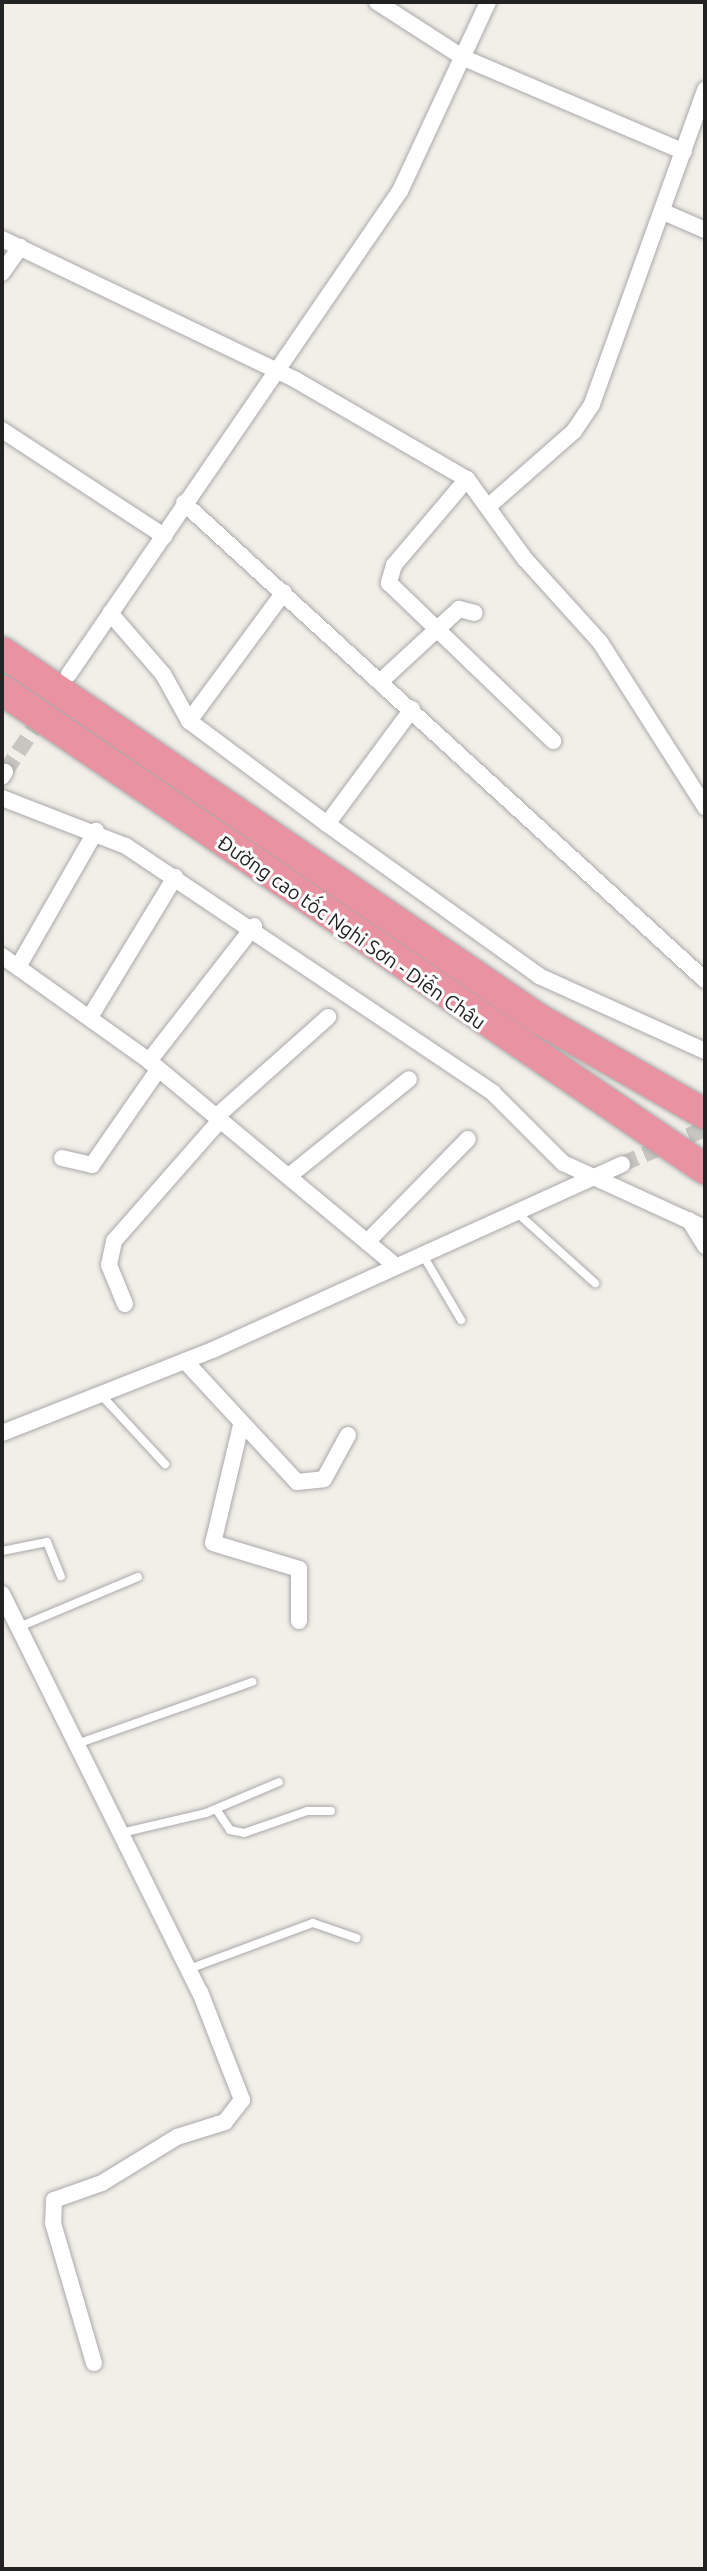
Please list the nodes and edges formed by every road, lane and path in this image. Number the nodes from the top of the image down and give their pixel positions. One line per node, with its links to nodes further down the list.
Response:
1 (377, 2): 3 (street)
2 (488, 2): 3 (street)
3 (464, 58): 5 (street); 11 (street)
4 (705, 90): 5 (street)
5 (684, 152): 6 (street)
6 (666, 213): 7 (street); 15 (street)
7 (705, 230)
8 (2, 239): 9 (street)
9 (20, 247): 10 (street); 11 (street)
10 (2, 273)
11 (274, 369): 13 (street); 14 (street)
12 (2, 430): 16 (street)
13 (467, 479): 15 (street); 20 (street)
14 (184, 503): 16 (street); 17 (street)
15 (491, 504): 29 (street)
16 (164, 536): 18 (street)
17 (284, 592): 23 (street); 26 (street)
18 (110, 613): 22 (street); 26 (street)
19 (475, 613): 20 (street)
20 (435, 628): 23 (street); 27 (street)
21 (2, 652): 41 (highway, Đường cao tốc Nghi Sơn - Diễn Châu)
22 (69, 674)
23 (382, 680): 25 (street)
24 (2, 690): 46 (highway, Đường cao tốc Nghi Sơn - Diễn Châu)
25 (412, 709): 30 (street); 35 (street)
26 (189, 721): 30 (street)
27 (553, 741)
28 (2, 798): 31 (street)
29 (705, 807)
30 (327, 824): 38 (street)
31 (96, 831): 32 (street); 34 (street)
32 (175, 877): 33 (street); 36 (street)
33 (254, 926): 39 (street); 48 (street)
34 (7, 962): 36 (street)
35 (705, 980)
36 (90, 1017): 39 (street)
37 (328, 1017): 42 (street)
38 (705, 1051)
39 (154, 1066): 42 (street); 44 (street)
40 (409, 1079): 47 (street)
41 (705, 1114)
42 (219, 1117): 47 (street); 57 (street)
43 (468, 1139): 52 (street)
44 (62, 1158)
45 (622, 1164): 48 (street)
46 (705, 1169)
47 (289, 1176): 52 (street)
48 (591, 1181): 49 (street); 50 (street)
49 (514, 1210): 54 (street); 56 (lane)
50 (689, 1220): 51 (street); 53 (street)
51 (705, 1228)
52 (367, 1242): 55 (street)
53 (705, 1246)
54 (420, 1252): 55 (street); 58 (lane)
55 (392, 1263): 59 (street)
56 (595, 1283)
57 (125, 1304)
58 (461, 1320)
59 (185, 1361): 60 (street); 61 (street)
60 (102, 1396): 62 (street); 64 (lane)
61 (241, 1425): 63 (street); 69 (street)
62 (2, 1433)
63 (348, 1435)
64 (165, 1464)
65 (2, 1551): 66 (lane)
66 (61, 1576)
67 (138, 1577): 70 (lane)
68 (2, 1594): 70 (street)
69 (299, 1621)
70 (19, 1627): 72 (street)
71 (252, 1682): 72 (lane)
72 (77, 1744): 76 (street)
73 (279, 1782): 74 (lane)
74 (216, 1809): 75 (lane); 76 (lane)
75 (331, 1811)
76 (118, 1833): 78 (street)
77 (356, 1938): 78 (lane)
78 (188, 1970): 79 (street)
79 (94, 2363)

